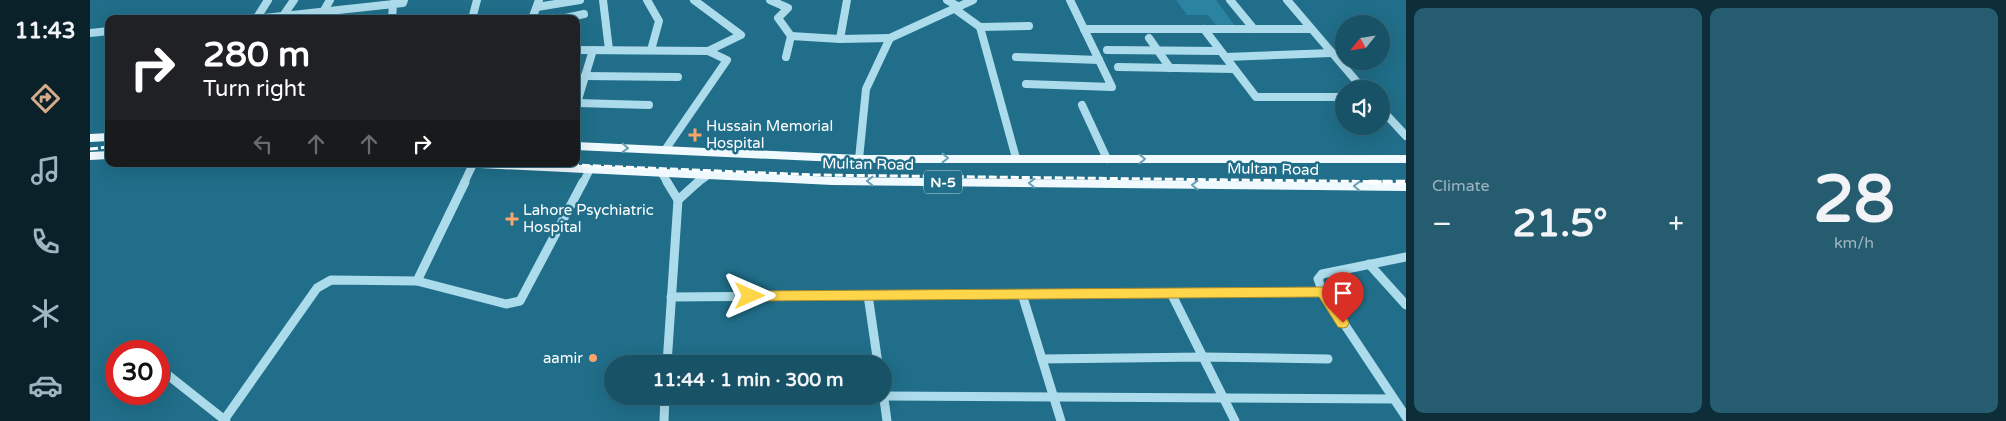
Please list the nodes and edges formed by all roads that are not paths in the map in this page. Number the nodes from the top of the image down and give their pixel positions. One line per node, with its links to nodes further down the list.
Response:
1 (268, 0): 22 (street)
2 (294, 0): 23 (street)
3 (330, 0): 20 (street)
4 (404, 0): 17 (street)
5 (477, 0): 27 (street)
6 (580, 0): 18 (street)
7 (603, 0): 43 (street)
8 (647, 0): 44 (street)
9 (694, 0): 47 (street)
10 (770, 0): 37 (street)
11 (847, 0): 40 (street)
12 (947, 0): 19 (street)
13 (973, 0): 19 (street)
14 (1070, 0): 31 (street)
15 (1230, 0): 33 (street)
16 (1287, 0): 34 (street)
17 (393, 4): 20 (street); 26 (street)
18 (538, 4)
19 (957, 8): 29 (street); 38 (street)
20 (324, 12): 24 (street); 25 (street)
21 (584, 14): 28 (street)
22 (258, 15)
23 (284, 15)
24 (293, 15)
25 (322, 15)
26 (392, 15)
27 (473, 15)
28 (579, 15)
29 (980, 26): 30 (street); 74 (street)
30 (1029, 26)
31 (1084, 29): 32 (street); 53 (street)
32 (1204, 29): 33 (street); 48 (street)
33 (1254, 29): 34 (street)
34 (1311, 29): 49 (street)
35 (105, 31): 36 (street)
36 (90, 33)
37 (792, 36): 40 (street); 50 (street)
38 (890, 38): 40 (street); 75 (street)
39 (1149, 38): 46 (street)
40 (840, 39)
41 (580, 50): 42 (street)
42 (592, 50): 43 (street); 57 (street)
43 (609, 50): 44 (street)
44 (652, 50): 47 (street)
45 (1107, 50): 46 (street)
46 (1158, 50): 48 (street); 55 (street)
47 (708, 51): 71 (street)
48 (1220, 51): 52 (street)
49 (1332, 53): 52 (street); 59 (street)
50 (786, 57)
51 (1016, 57): 53 (street)
52 (1226, 57): 56 (street)
53 (1099, 60): 60 (street)
54 (1118, 68): 55 (street)
55 (1170, 68): 56 (street)
56 (1234, 69): 62 (street)
57 (585, 76): 58 (street); 61 (street)
58 (678, 77)
59 (1355, 80)
60 (1026, 84)
61 (580, 94)
62 (1335, 96)
63 (649, 104): 64 (street)
64 (580, 105)
65 (1082, 105): 76 (street)
66 (1390, 119): 67 (street)
67 (1406, 136)
68 (105, 137): 69 (main road)
69 (90, 138)
70 (580, 146): 71 (main road, Multan Road / N-5, one-way to 71)
71 (665, 150): 75 (main road, Multan Road / N-5)
72 (105, 155): 73 (main road)
73 (90, 156)
74 (1016, 158): 75 (main road, Multan Road / N-5, one-way to 74); 76 (main road, Multan Road / N-5)
75 (859, 159)
76 (1107, 159): 77 (main road, Multan Road / N-5, one-way to 77)
77 (1406, 159)
78 (472, 167): 87 (street)
79 (562, 167): 80 (main road, Multan Road / N-5)
80 (590, 168): 81 (main road, Multan Road / N-5); 87 (street)
81 (661, 172): 82 (main road, Multan Road / N-5); 84 (street)
82 (708, 175): 83 (main road, Multan Road / N-5, one-way to 82); 84 (street)
83 (1406, 187)
84 (678, 200): 92 (street)
85 (1406, 256): 86 (street)
86 (1369, 264): 88 (street); 93 (street)
87 (417, 281): 107 (street)
88 (1322, 292): 89 (street); 103 (street)
89 (1171, 293): 90 (street); 96 (street)
90 (1022, 294): 91 (street); 97 (street)
91 (868, 295): 92 (street); 95 (street)
92 (671, 296): 94 (street)
93 (1406, 305)
94 (668, 355)
95 (877, 355)
96 (1204, 357): 97 (street); 98 (street); 102 (street)
97 (1042, 359): 101 (street)
98 (1328, 359)
99 (170, 377): 107 (street)
100 (892, 393): 101 (street)
101 (1053, 396): 102 (street); 110 (street)
102 (1223, 397): 103 (street); 111 (street)
103 (1393, 399): 106 (street)
104 (665, 405): 108 (street)
105 (885, 405): 109 (street)
106 (1406, 417)
107 (225, 420)
108 (664, 421)
109 (887, 421)
110 (1061, 421)
111 (1235, 421)

